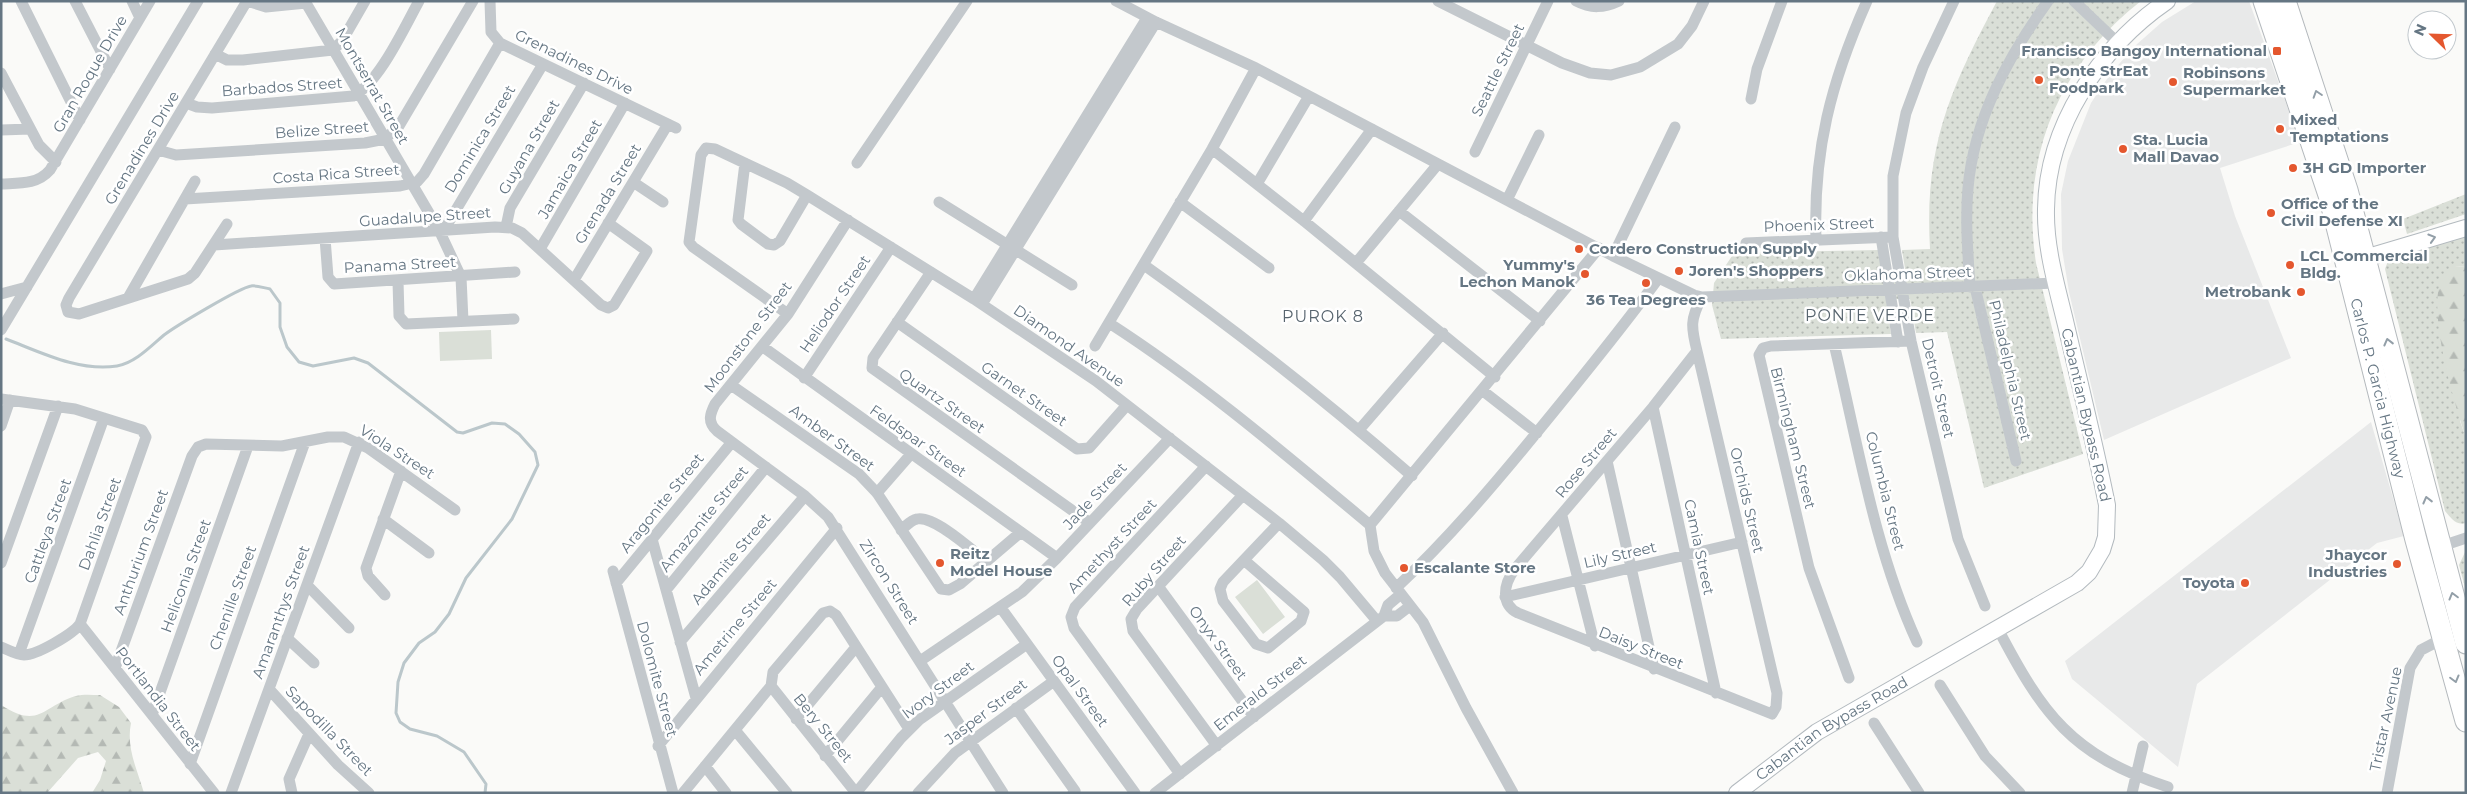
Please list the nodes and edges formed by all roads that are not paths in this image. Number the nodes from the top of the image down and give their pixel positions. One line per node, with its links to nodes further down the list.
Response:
1 (21, 1): 45 (street)
2 (76, 1): 37 (street)
3 (132, 1): 28 (street)
4 (150, 1): 28 (street, Gran Roque Drive)
5 (198, 1): 101 (street)
6 (247, 1): 26 (street); 34 (street, Grenadines Drive)
7 (365, 1): 33 (street)
8 (419, 1): 40 (street, Barbados Street)
9 (473, 1): 52 (street, Belize Street)
10 (490, 1): 30 (street, Grenadines Drive)
11 (967, 1): 58 (street)
12 (1116, 1): 27 (street)
13 (1438, 1): 32 (street)
14 (1548, 1): 32 (street, Seattle Street)
15 (1576, 1): 16 (street)
16 (1619, 1)
17 (1704, 1): 32 (street)
18 (1782, 1): 42 (street)
19 (1867, 1): 81 (street)
20 (1954, 1): 79 (street, Detroit Street)
21 (2048, 1): 102 (street, Philadelphia Street)
22 (2074, 1): 31 (street)
23 (2167, 1): 31 (main road, Cabantian Bypass Road)
24 (2264, 1): 89 (highway, Carlos P. Garcia Highway)
25 (2285, 1): 89 (highway, Carlos P. Garcia Highway, one-way to 25)
26 (307, 2): 33 (street, Montserrat Street)
27 (1130, 5): 29 (street)
28 (140, 18): 37 (street, Gran Roque Drive)
29 (1152, 20): 36 (street); 85 (street)
30 (500, 43): 35 (street, Grenadines Drive); 63 (street, Costa Rica Street)
31 (2118, 43): 99 (main road, Cabantian Bypass Road)
32 (1526, 45): 55 (street, Seattle Street)
33 (333, 50): 34 (street); 40 (street, Montserrat Street)
34 (215, 54): 43 (street, Grenadines Drive)
35 (543, 64): 39 (street, Grenadines Drive); 78 (street, Dominica Street)
36 (1256, 68): 41 (street); 53 (street)
37 (110, 70): 45 (street, Gran Roque Drive)
38 (3, 78): 48 (street)
39 (584, 83): 44 (street, Grenadines Drive); 76 (street, Guyana Street)
40 (358, 93): 43 (street, Barbados Street); 52 (street, Montserrat Street)
41 (1309, 96): 49 (street); 64 (street)
42 (1750, 99)
43 (186, 103): 54 (street, Grenadines Drive)
44 (625, 103): 46 (street, Grenadines Drive); 87 (street, Jamaica Street)
45 (80, 120): 56 (street, Gran Roque Drive)
46 (672, 126): 61 (street, Grenada Street)
47 (1675, 127): 88 (street)
48 (30, 128): 50 (street); 56 (street)
49 (1372, 129): 59 (street); 73 (street)
50 (1, 130)
51 (1539, 135): 67 (street)
52 (385, 139): 54 (street, Belize Street); 63 (street, Montserrat Street)
53 (1212, 149): 64 (street); 70 (street)
54 (158, 150): 107 (street, Grenadines Drive)
55 (1475, 152)
56 (56, 162): 62 (street, Gran Roque Drive)
57 (745, 163): 65 (street, Diamond Avenue); 65 (street); 109 (street, Diamond Avenue)
58 (857, 163)
59 (1438, 164): 67 (street); 71 (street)
60 (195, 181): 66 (street)
61 (633, 182): 68 (street); 74 (street, Grenada Street)
62 (1, 184)
63 (412, 184): 66 (street, Costa Rica Street); 78 (street, Montserrat Street)
64 (1257, 184): 73 (street)
65 (808, 195): 72 (street, Diamond Avenue)
66 (185, 199): 107 (street)
67 (1507, 200): 86 (street)
68 (663, 202)
69 (939, 202): 85 (street)
70 (1180, 202): 91 (street); 92 (street)
71 (1399, 212): 90 (street); 112 (street)
72 (848, 220): 84 (street, Diamond Avenue); 109 (street, Moonstone Street)
73 (1304, 220): 90 (street)
74 (608, 223): 97 (street, Grenada Street); 97 (street, Guadalupe Street)
75 (227, 224): 83 (street)
76 (506, 227): 78 (street, Guadalupe Street); 87 (street, Guadalupe Street)
77 (2466, 228): 89 (main road, one-way to 77)
78 (441, 230): 80 (street, Guadalupe Street); 95 (street, Montserrat Street)
79 (1887, 237): 81 (street, Phoenix Street); 103 (street, Detroit Street); 104 (street, Detroit Street)
80 (325, 238): 83 (street, Guadalupe Street); 98 (street, Panama Street)
81 (1816, 240): 82 (street, Phoenix Street)
82 (1746, 242)
83 (214, 244): 107 (street)
84 (891, 247): 94 (street, Diamond Avenue); 124 (street, Heliodor Street)
85 (1012, 247): 100 (street); 108 (street)
86 (1599, 248): 88 (street); 112 (street)
87 (540, 249): 97 (street, Guadalupe Street)
88 (1613, 256): 96 (street)
89 (2357, 261): 163 (highway, Carlos P. Garcia Highway); 165 (highway, Carlos P. Garcia Highway, one-way to 89)
90 (1356, 263): 116 (street)
91 (1144, 265): 114 (street); 134 (street)
92 (1269, 268)
93 (515, 272): 95 (street, Panama Street)
94 (931, 272): 108 (street, Diamond Avenue); 113 (street, Quartz Street)
95 (461, 276): 98 (street, Panama Street); 111 (street, Montserrat Street)
96 (1658, 278): 106 (street); 135 (street, Emerald Street)
97 (574, 280)
98 (398, 281): 111 (street)
99 (2055, 283): 102 (street, Oklahoma Street); 187 (main road, Cabantian Bypass Road)
100 (1072, 285)
101 (27, 287): 105 (street); 115 (street)
102 (1973, 287): 104 (street, Oklahoma Street); 144 (street, Philadelphia Street)
103 (1889, 290): 104 (street, Oklahoma Street); 106 (street, Oklahoma Street); 118 (street, Detroit Street)
104 (1901, 290): 117 (street, Detroit Street)
105 (1, 294)
106 (1702, 297): 122 (street, Orchids Street)
107 (128, 298)
108 (978, 301): 128 (street, Diamond Avenue)
109 (788, 314): 121 (street, Moonstone Street)
110 (514, 319): 111 (street)
111 (463, 321)
112 (1540, 321): 123 (street)
113 (897, 322): 128 (street, Garnet Street); 155 (street, Quartz Street)
114 (1109, 323): 120 (street); 157 (street)
115 (1, 330)
116 (1443, 334): 123 (street); 134 (street)
117 (1911, 341): 118 (street, Birmingham Street); 183 (street, Detroit Street)
118 (1898, 342): 119 (street, Birmingham Street)
119 (1834, 344): 192 (street, Columbia Street); 203 (street, Birmingham Street)
120 (1095, 346)
121 (763, 347): 124 (street, Feldspar Street); 125 (street, Moonstone Street)
122 (1697, 351): 130 (street, Rose Street); 164 (street, Orchids Street)
123 (1495, 377): 126 (street)
124 (804, 378): 142 (street, Feldspar Street)
125 (731, 385): 132 (street, Moonstone Street); 149 (street, Amber Street)
126 (1483, 391): 135 (street); 148 (street)
127 (6, 400): 129 (street); 133 (street)
128 (1127, 405): 136 (street, Diamond Avenue)
129 (58, 406): 131 (street); 171 (street)
130 (1653, 407): 143 (street, Rose Street); 167 (street, Camia Street)
131 (104, 418): 186 (street, Dahlia Street); 198 (street, Cattleya Street)
132 (710, 423): 139 (street, Zircon Street)
133 (1, 426)
134 (1359, 430): 148 (street)
135 (1537, 433): 179 (street, Emerald Street)
136 (1170, 438): 145 (street, Diamond Avenue); 155 (street, Jade Street)
137 (305, 442): 138 (street, Viola Street); 140 (street, Viola Street); 227 (street, Chenille Street)
138 (359, 442): 147 (street, Viola Street); 176 (street, Amaranthys Street)
139 (732, 442): 146 (street, Zircon Street); 162 (street, Aragonite Street)
140 (248, 446): 141 (street, Viola Street); 214 (street, Heliconia Street)
141 (198, 447): 201 (street, Anthurium Street)
142 (911, 454): 149 (street); 160 (street, Feldspar Street)
143 (1607, 461): 153 (street, Rose Street); 172 (street)
144 (2016, 461)
145 (1206, 466): 150 (street, Diamond Avenue); 229 (street, Amethyst Street)
146 (766, 468): 151 (street, Zircon Street); 178 (street, Amazonite Street)
147 (401, 471): 152 (street, Viola Street); 154 (street)
148 (1412, 476): 157 (street)
149 (877, 493): 159 (street, Amber Street)
150 (1243, 495): 156 (street, Diamond Avenue); 177 (street, Ruby Street)
151 (805, 496): 158 (street, Zircon Street); 191 (street, Adamite Street)
152 (455, 510)
153 (1562, 516): 175 (street); 181 (street, Rose Street)
154 (383, 519): 166 (street); 180 (street)
155 (1090, 523): 168 (street, Jade Street)
156 (1279, 523): 169 (street); 185 (street, Diamond Avenue)
157 (1370, 525): 179 (street)
158 (837, 528): 199 (street, Zircon Street); 210 (street, Ametrine Street)
159 (901, 530): 170 (street); 170 (street, Amber Street)
160 (1021, 532): 168 (street, Feldspar Street); 170 (street, Amber Street)
161 (2466, 538): 165 (street)
162 (652, 539): 174 (street, Aragonite Street); 178 (street)
163 (2416, 540): 165 (highway); 173 (highway, Carlos P. Garcia Highway)
164 (1742, 542): 167 (street, Lily Street); 213 (street, Orchids Street)
165 (2439, 547): 173 (highway); 193 (highway, Carlos P. Garcia Highway, one-way to 165)
166 (429, 552)
167 (1686, 555): 172 (street, Lily Street); 209 (street, Camia Street)
168 (1057, 558): 184 (street, Jade Street)
169 (1244, 560): 169 (street)
170 (986, 561)
171 (1, 563)
172 (1631, 568): 175 (street, Lily Street); 202 (street)
173 (2426, 574): 190 (highway, Carlos P. Garcia Highway)
174 (615, 577): 223 (street, Dolomite Street)
175 (1578, 580): 181 (street, Lily Street); 195 (street)
176 (307, 585): 188 (street); 189 (street, Amaranthys Street)
177 (1158, 586): 215 (street, Onyx Street); 224 (street, Ruby Street)
178 (666, 590): 191 (street)
179 (1398, 591): 182 (street); 185 (street, Emerald Street)
180 (385, 595)
181 (1505, 597): 195 (street, Daisy Street)
182 (1410, 606): 185 (street, Emerald Street); 246 (street)
183 (1985, 606)
184 (1001, 608): 194 (street, Opal Street); 199 (street, Jade Street)
185 (1380, 619): 215 (street, Emerald Street)
186 (80, 624): 198 (street); 201 (street, Portlandia Street)
187 (1997, 627): 230 (street); 247 (main road, Cabantian Bypass Road)
188 (349, 628)
189 (287, 638): 200 (street); 208 (street, Amaranthys Street)
190 (2444, 638): 217 (highway, Carlos P. Garcia Highway, one-way to 217); 251 (street, Tristar Avenue)
191 (680, 642): 210 (street)
192 (1917, 642)
193 (2466, 643)
194 (1027, 644): 204 (street, Opal Street); 211 (street, Ivory Street)
195 (1595, 646): 202 (street, Daisy Street)
196 (1, 647): 198 (street)
197 (856, 647): 205 (street); 207 (street); 216 (street)
198 (19, 654)
199 (920, 661): 211 (street, Zircon Street)
200 (314, 663)
201 (115, 668): 214 (street, Portlandia Street)
202 (1654, 669): 209 (street, Daisy Street)
203 (1848, 678)
204 (1054, 681): 212 (street, Jasper Street); 244 (street, Opal Street)
205 (770, 683): 216 (street, Bery Street); 220 (street)
206 (1940, 685): 249 (street)
207 (882, 687): 219 (street); 226 (street)
208 (269, 689): 221 (street, Sapodilla Street); 233 (street, Amaranthys Street)
209 (1716, 693): 213 (street, Daisy Street)
210 (696, 698): 223 (street, Ametrine Street)
211 (946, 701): 219 (street, Ivory Street); 222 (street, Zircon Street)
212 (1016, 708): 222 (street, Jasper Street); 243 (street)
213 (1774, 712)
214 (152, 715): 227 (street, Portlandia Street)
215 (1254, 717): 224 (street, Emerald Street)
216 (796, 719): 226 (street, Bery Street)
217 (2466, 721)
218 (1874, 723): 248 (street)
219 (909, 729): 240 (street, Ivory Street)
220 (735, 730): 228 (street); 239 (street)
221 (309, 734): 234 (street); 235 (street, Sapodilla Street)
222 (971, 740): 241 (street, Jasper Street); 242 (street, Zircon Street)
223 (658, 746): 236 (street, Dolomite Street)
224 (1216, 746): 229 (street, Emerald Street)
225 (2143, 746): 230 (street)
226 (825, 756): 240 (street, Bery Street)
227 (190, 764): 232 (street, Portlandia Street)
228 (705, 766): 237 (street); 238 (street)
229 (1180, 774): 245 (street, Emerald Street)
230 (2136, 776): 231 (street); 250 (street)
231 (2168, 787)
232 (214, 793)
233 (231, 793)
234 (292, 793)
235 (369, 793)
236 (673, 793)
237 (683, 793)
238 (726, 793)
239 (787, 793)
240 (856, 793)
241 (918, 793)
242 (1003, 793)
243 (1073, 793)
244 (1135, 793)
245 (1155, 793)
246 (1512, 793)
247 (1737, 793)
248 (1919, 793)
249 (2020, 793)
250 (2132, 793)
251 (2387, 793)

